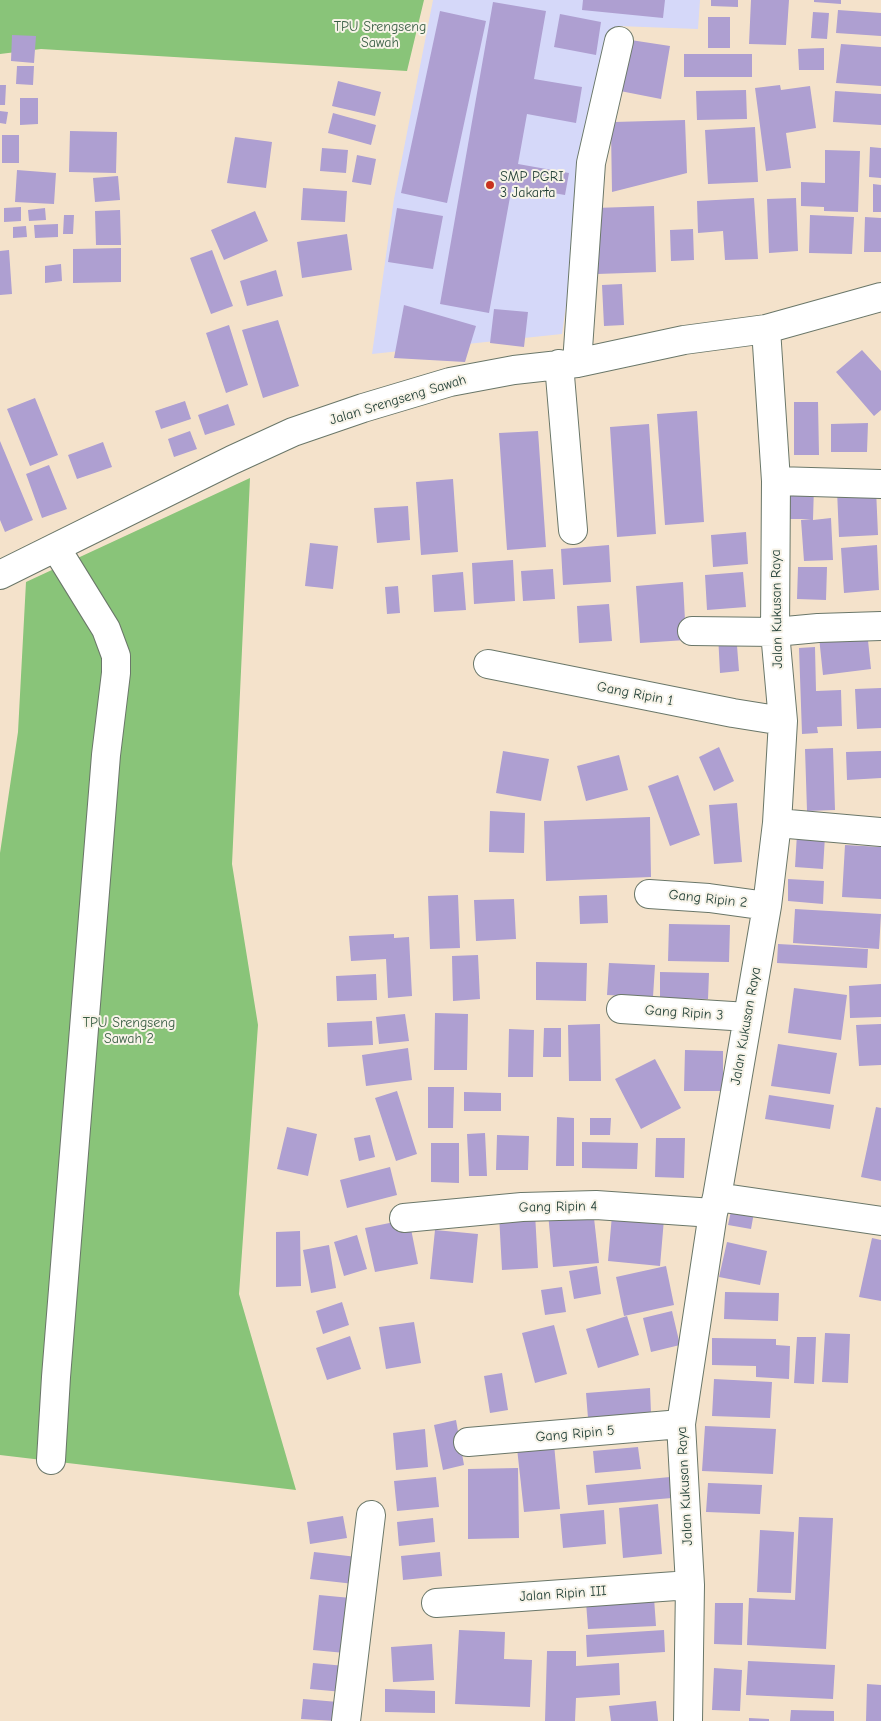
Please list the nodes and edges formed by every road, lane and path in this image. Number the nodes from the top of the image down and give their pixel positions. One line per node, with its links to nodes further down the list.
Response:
1 (619, 41): 4 (street)
2 (881, 297): 3 (street, Jalan Srengseng Sawah)
3 (766, 329): 4 (street, Jalan Srengseng Sawah); 5 (street, Jalan Kukusan Raya)
4 (568, 364): 7 (street); 8 (street, Jalan Srengseng Sawah)
5 (776, 481): 6 (street); 12 (street, Jalan Kukusan Raya)
6 (881, 484)
7 (573, 530)
8 (56, 548): 9 (street, Jalan Srengseng Sawah); 26 (street)
9 (0, 575)
10 (881, 626): 12 (street)
11 (692, 631): 12 (street)
12 (775, 632): 14 (street, Jalan Kukusan Raya)
13 (488, 664): 14 (street, Gang Ripin 1)
14 (783, 721): 15 (street, Jalan Kukusan Raya)
15 (778, 823): 16 (street); 18 (street, Jalan Kukusan Raya)
16 (881, 832)
17 (649, 894): 18 (street, Gang Ripin 2)
18 (767, 906): 20 (street, Jalan Kukusan Raya)
19 (621, 1009): 20 (street, Gang Ripin 3)
20 (748, 1017): 21 (street, Jalan Kukusan Raya)
21 (715, 1205): 22 (street, Gang Ripin 4); 23 (street, Gang Ripin 4); 24 (street, Jalan Kukusan Raya)
22 (404, 1218)
23 (881, 1221)
24 (681, 1424): 25 (street, Gang Ripin 5); 28 (street, Jalan Kukusan Raya)
25 (468, 1442)
26 (51, 1460)
27 (371, 1515): 30 (street)
28 (690, 1585): 29 (street, Jalan Ripin III); 31 (street, Jalan Kukusan Raya)
29 (436, 1603)
30 (346, 1721)
31 (688, 1721)

